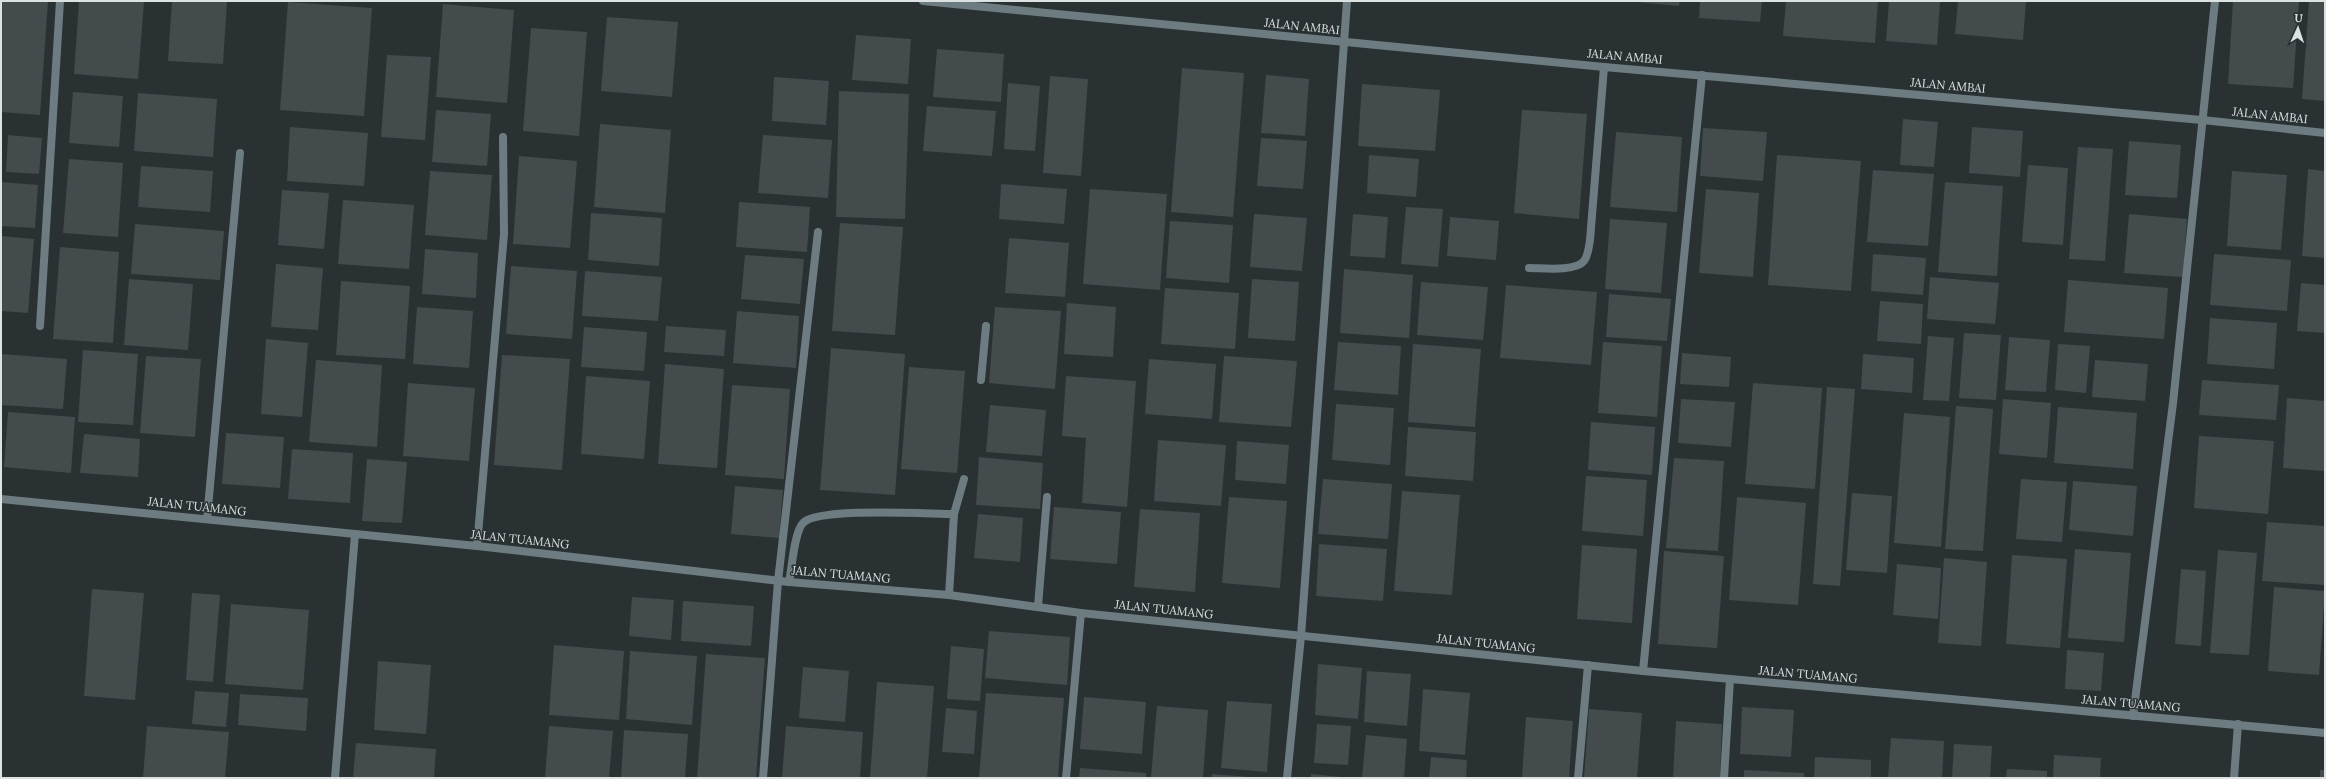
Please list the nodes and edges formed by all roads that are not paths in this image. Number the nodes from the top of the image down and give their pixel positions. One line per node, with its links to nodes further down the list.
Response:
1 (60, 1): 14 (street)
2 (923, 1): 5 (street, JALAN AMBAI)
3 (1347, 1): 5 (street)
4 (2215, 1): 8 (street)
5 (1343, 42): 6 (street, JALAN AMBAI); 29 (street)
6 (1604, 67): 7 (street, JALAN AMBAI); 13 (street)
7 (1702, 75): 8 (street, JALAN AMBAI); 31 (street)
8 (2202, 120): 9 (street, JALAN AMBAI); 33 (street)
9 (2325, 134)
10 (503, 137): 23 (street)
11 (240, 154): 21 (street)
12 (818, 232): 24 (street)
13 (1529, 268)
14 (40, 326)
15 (986, 326): 16 (street)
16 (981, 380)
17 (964, 479): 20 (street)
18 (1047, 497): 27 (street)
19 (1, 499): 21 (street, JALAN TUAMANG)
20 (954, 514): 25 (street); 26 (street)
21 (208, 519): 22 (street, JALAN TUAMANG)
22 (355, 534): 23 (street, JALAN TUAMANG); 36 (street)
23 (477, 546): 24 (street, JALAN TUAMANG)
24 (778, 581): 25 (street, JALAN TUAMANG); 37 (street)
25 (790, 582): 26 (street, JALAN TUAMANG)
26 (949, 595): 27 (street, JALAN TUAMANG)
27 (1038, 606): 28 (street, JALAN TUAMANG)
28 (1081, 613): 29 (street, JALAN TUAMANG); 38 (street)
29 (1301, 636): 30 (street, JALAN TUAMANG); 39 (street)
30 (1588, 665): 31 (street, JALAN TUAMANG); 40 (street)
31 (1643, 671): 32 (street, JALAN TUAMANG)
32 (1730, 679): 33 (street, JALAN TUAMANG); 41 (street)
33 (2133, 716): 34 (street, JALAN TUAMANG)
34 (2238, 724): 35 (street, JALAN TUAMANG); 42 (street)
35 (2325, 733)
36 (335, 778)
37 (763, 778)
38 (1066, 778)
39 (1287, 778)
40 (1578, 778)
41 (1724, 778)
42 (2234, 778)

